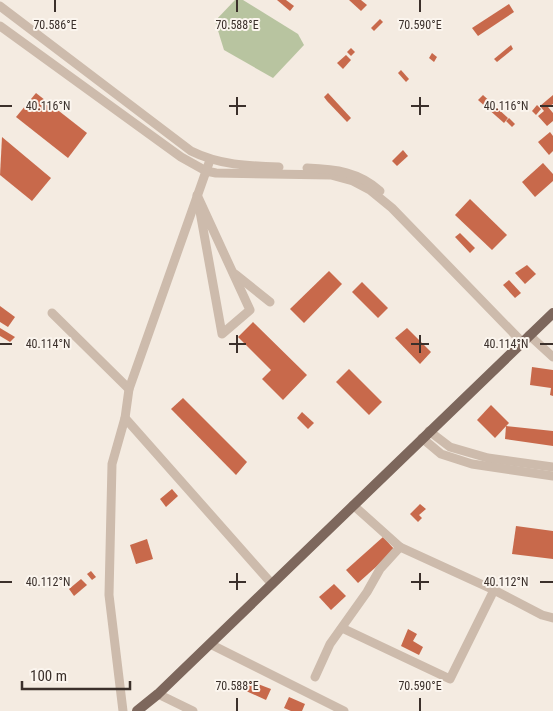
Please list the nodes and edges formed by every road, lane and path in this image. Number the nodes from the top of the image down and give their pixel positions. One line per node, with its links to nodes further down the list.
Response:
1 (0, 6): 3 (street)
2 (0, 26): 4 (street)
3 (210, 160): 4 (street); 6 (street)
4 (206, 171): 5 (street); 6 (street)
5 (197, 195): 7 (street); 7 (street); 13 (street)
6 (392, 208): 11 (street)
7 (233, 272): 8 (street)
8 (270, 302)
9 (52, 313): 13 (street)
10 (553, 313): 11 (main road)
11 (526, 338): 12 (street); 15 (main road)
12 (553, 357)
13 (129, 389): 14 (street)
14 (125, 418): 20 (street); 27 (street)
15 (426, 435): 16 (street); 17 (street); 18 (main road)
16 (553, 467)
17 (553, 476)
18 (353, 505): 19 (street); 20 (main road)
19 (400, 548): 21 (street); 23 (street)
20 (272, 584): 24 (main road)
21 (494, 590): 22 (street); 23 (street)
22 (553, 618)
23 (342, 628): 25 (street)
24 (210, 644): 26 (main road); 30 (street)
25 (315, 678)
26 (158, 694): 28 (main road); 29 (street)
27 (123, 711)
28 (137, 711)
29 (193, 711)
30 (344, 711)

